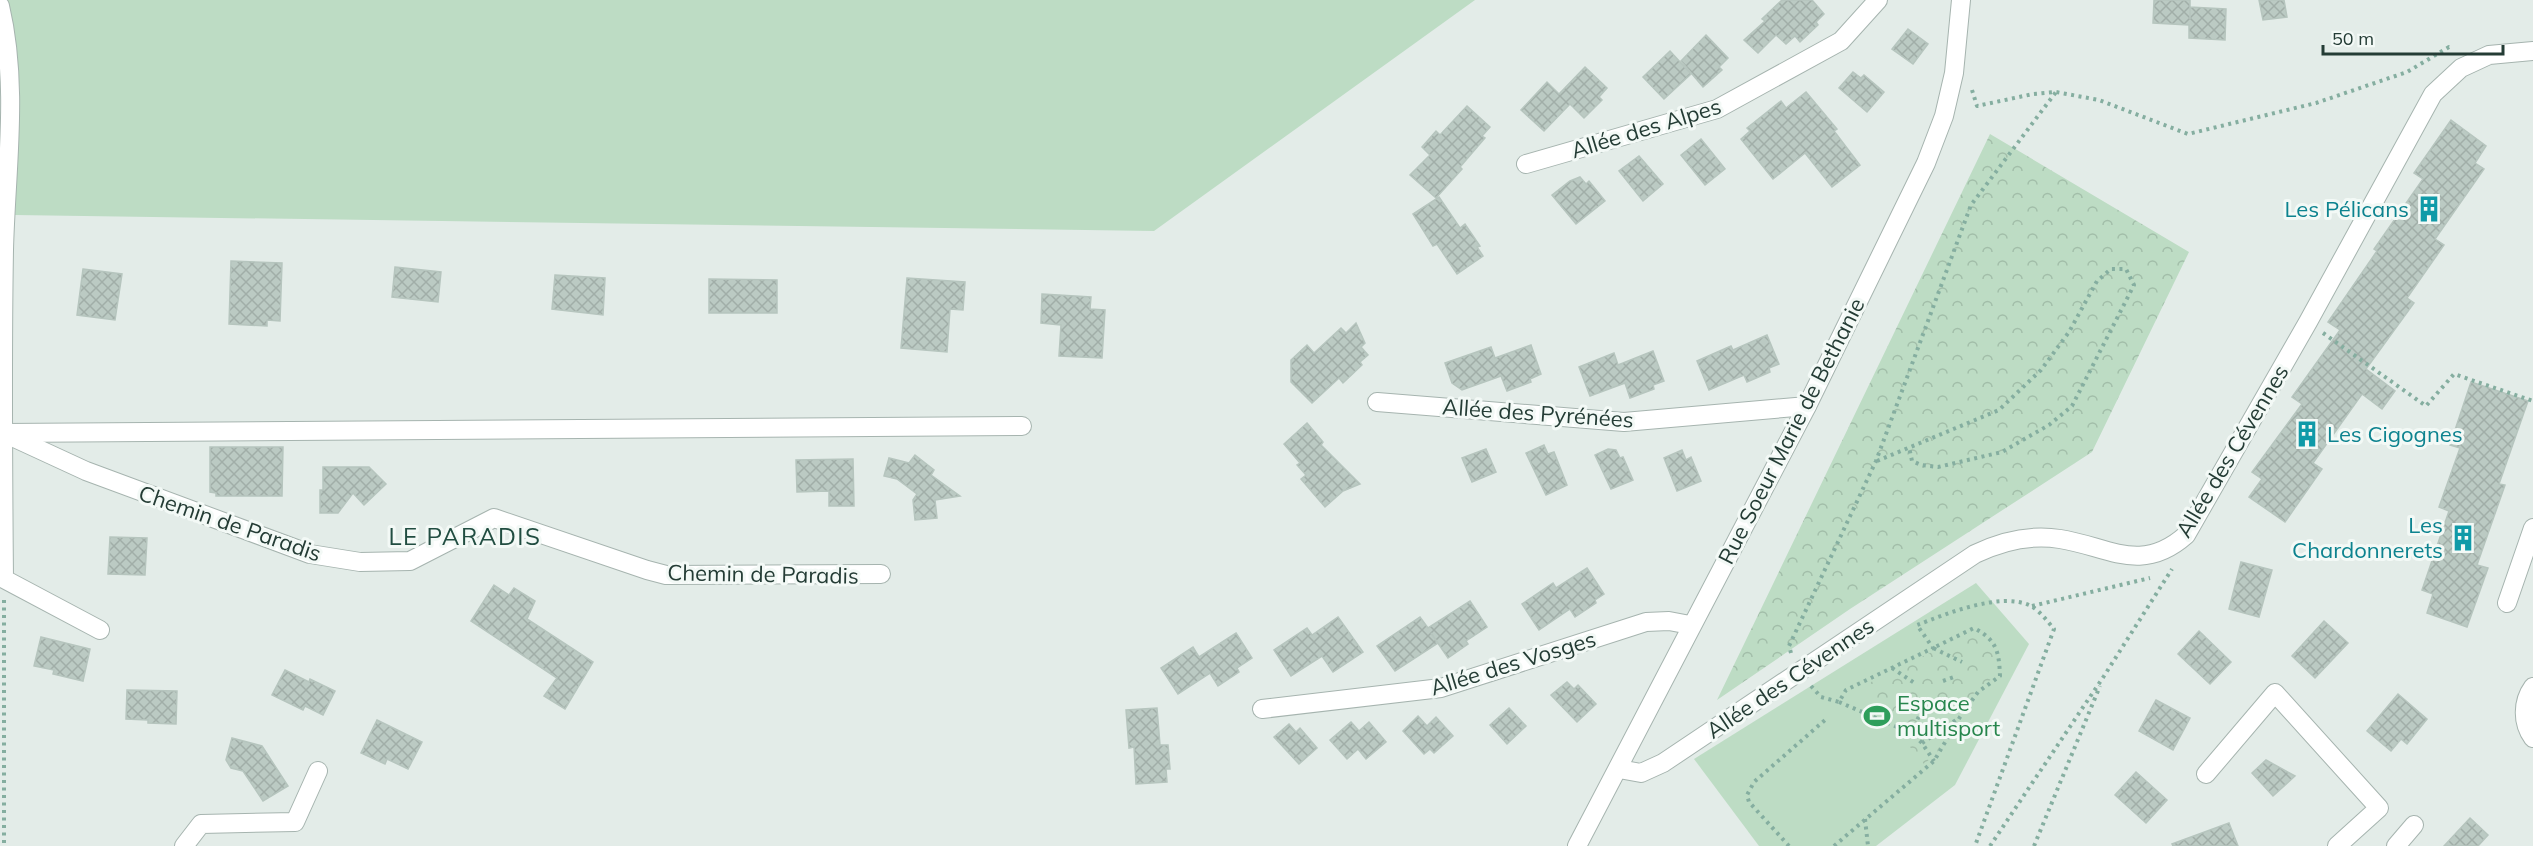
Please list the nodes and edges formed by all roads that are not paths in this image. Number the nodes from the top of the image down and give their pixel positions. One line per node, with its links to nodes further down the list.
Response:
1 (1878, 0): 5 (street, Allée des Alpes)
2 (1961, 0): 7 (street, Rue Soeur Marie de Bethanie)
3 (0, 6): 9 (street)
4 (2533, 51): 18 (street, Allée des Cévennes)
5 (1526, 164)
6 (1377, 402): 7 (street, Allée des Pyrénées)
7 (1807, 406): 13 (street, Rue Soeur Marie de Bethanie)
8 (1022, 426): 9 (street)
9 (3, 433): 11 (street, Chemin de Paradis); 14 (street)
10 (2533, 528): 12 (street)
11 (881, 574)
12 (2506, 603)
13 (1690, 626): 16 (street, Allée des Vosges); 18 (street, Rue Soeur Marie de Bethanie)
14 (100, 630)
15 (2533, 687): 17 (street)
16 (1262, 709)
17 (2533, 738)
18 (1619, 769): 23 (street, Rue Soeur Marie de Bethanie)
19 (318, 771): 22 (street)
20 (2206, 774): 24 (street)
21 (2414, 825): 25 (street)
22 (184, 846)
23 (1577, 846)
24 (2337, 846)
25 (2396, 846)

